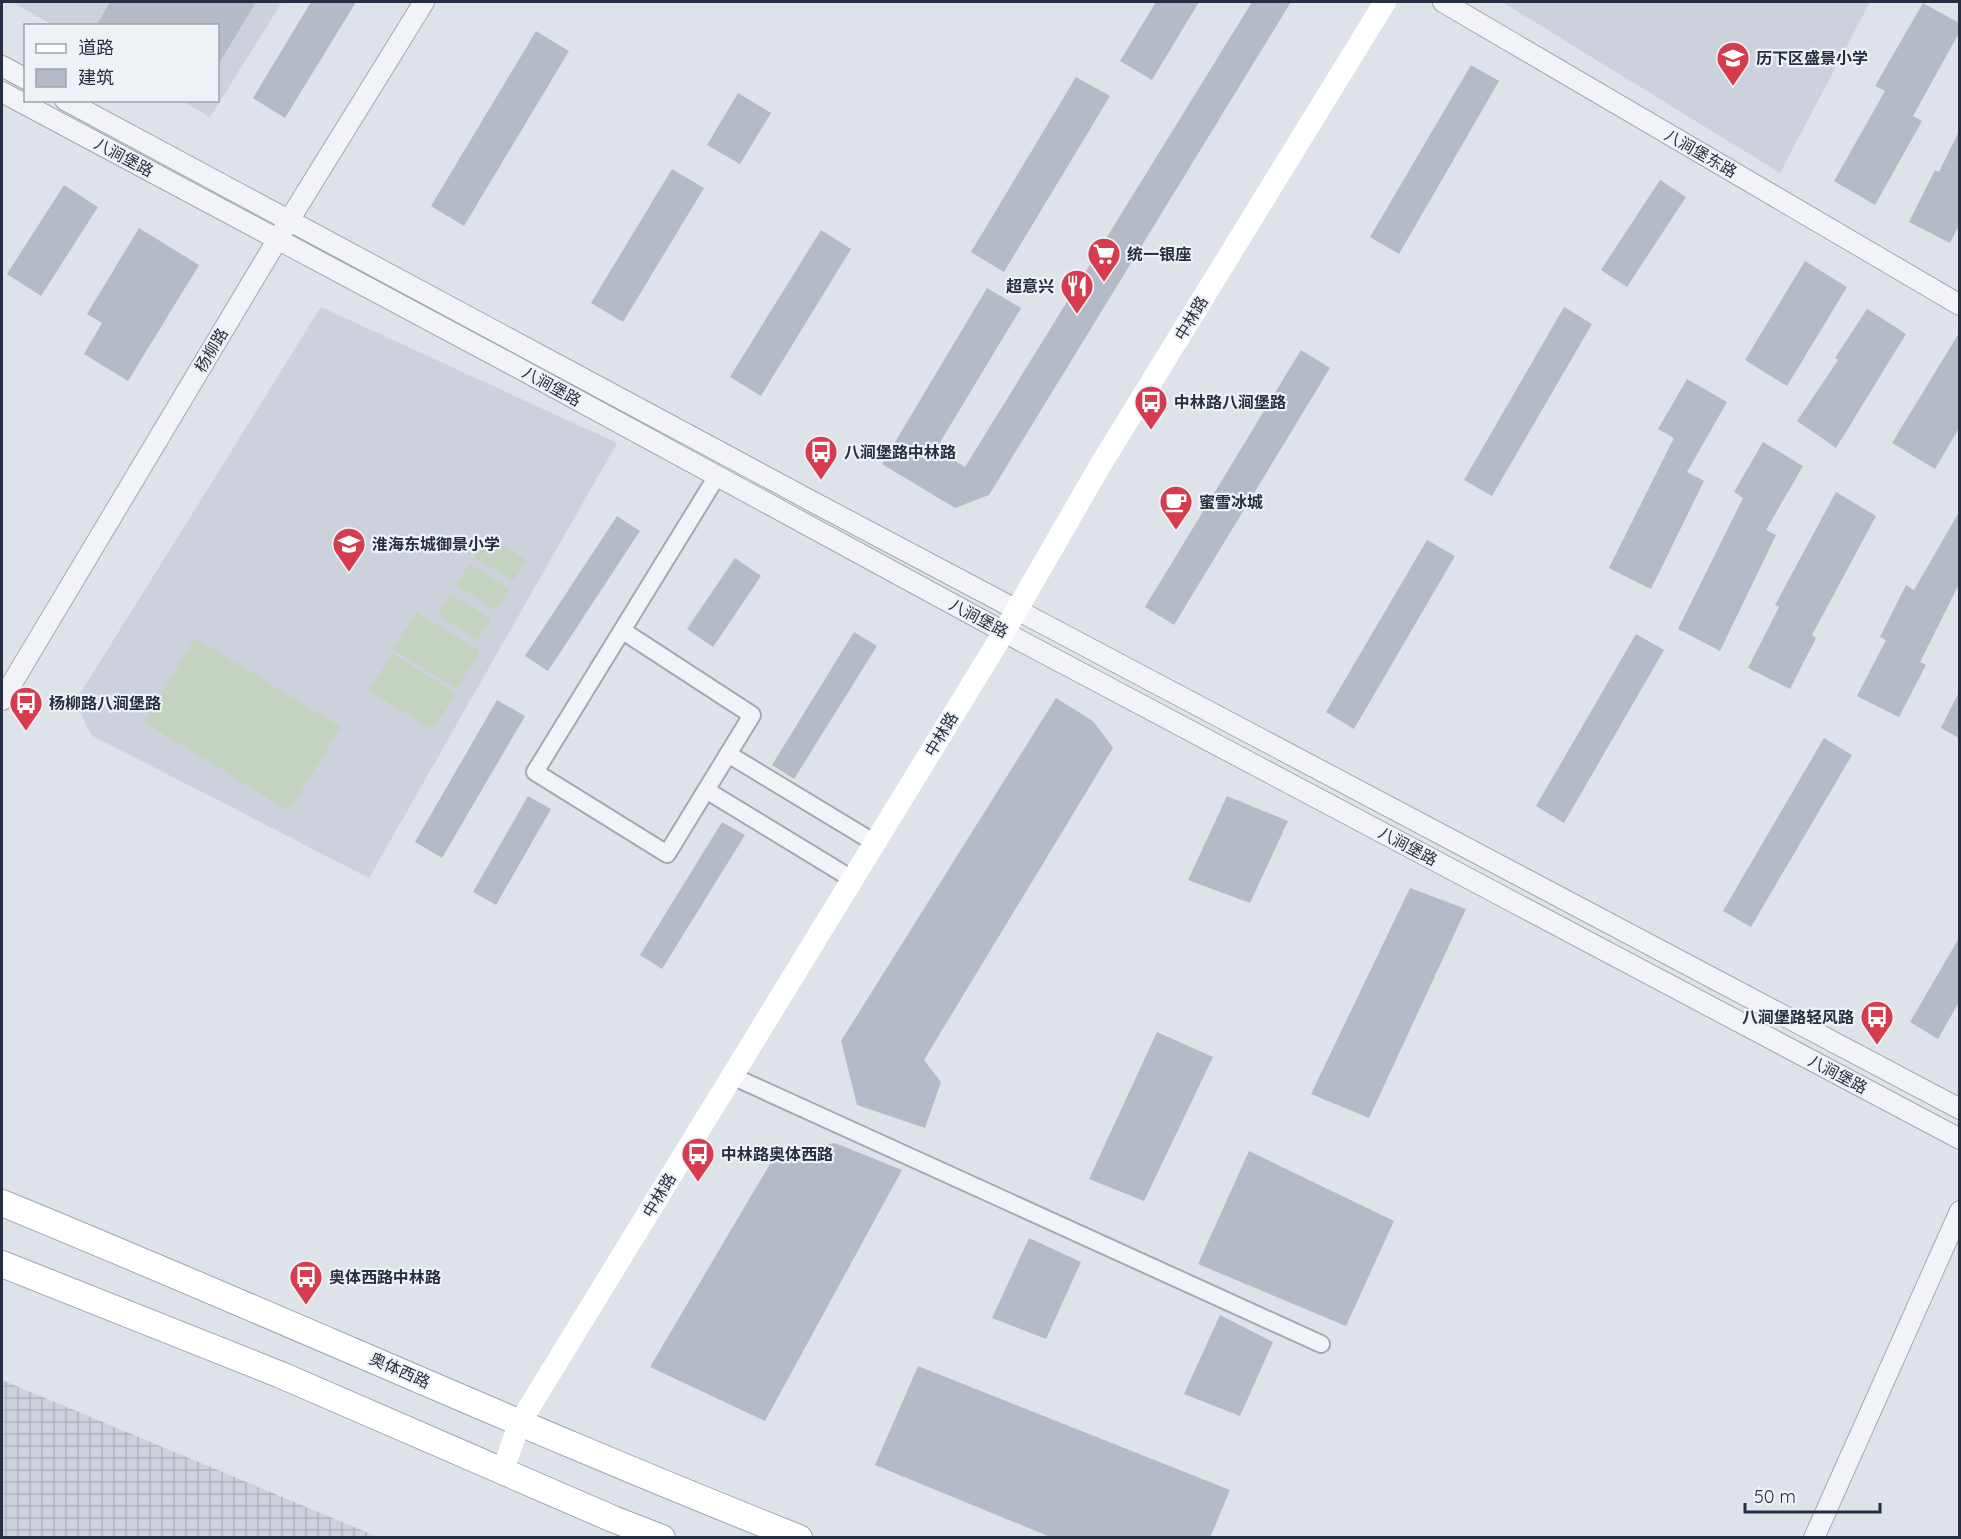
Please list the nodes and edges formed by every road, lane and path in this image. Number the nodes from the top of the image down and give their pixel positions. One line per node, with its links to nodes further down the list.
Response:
1 (424, 2): 8 (street, 杨柳路)
2 (1384, 2): 11 (main road, 中林路)
3 (1443, 2): 9 (street, 八涧堡东路)
4 (2, 66): 5 (street)
5 (24, 78)
6 (2, 92): 8 (street, 八涧堡路)
7 (68, 102): 8 (street, 八涧堡路)
8 (283, 230): 10 (street, 八涧堡路); 11 (street, 八涧堡路); 14 (street, 杨柳路)
9 (1959, 305)
10 (717, 476): 12 (street); 13 (street, 八涧堡路)
11 (1016, 610): 13 (main road, 中林路); 20 (street, 八涧堡路)
12 (623, 631): 15 (street); 16 (street)
13 (1004, 632): 17 (main road, 中林路); 21 (street, 八涧堡路)
14 (2, 700)
15 (728, 754): 16 (street); 17 (street)
16 (706, 790): 18 (street)
17 (875, 843): 18 (main road, 中林路)
18 (852, 879): 19 (main road, 中林路)
19 (732, 1076): 25 (street); 26 (main road, 中林路)
20 (1959, 1109)
21 (1959, 1139)
22 (2, 1203): 26 (main road, 奥体西路)
23 (1959, 1211): 30 (street)
24 (2, 1264): 27 (main road)
25 (1321, 1344)
26 (519, 1424): 27 (main road, 中林路); 29 (main road, 奥体西路)
27 (503, 1470): 28 (main road)
28 (662, 1538)
29 (799, 1538)
30 (1814, 1538)

